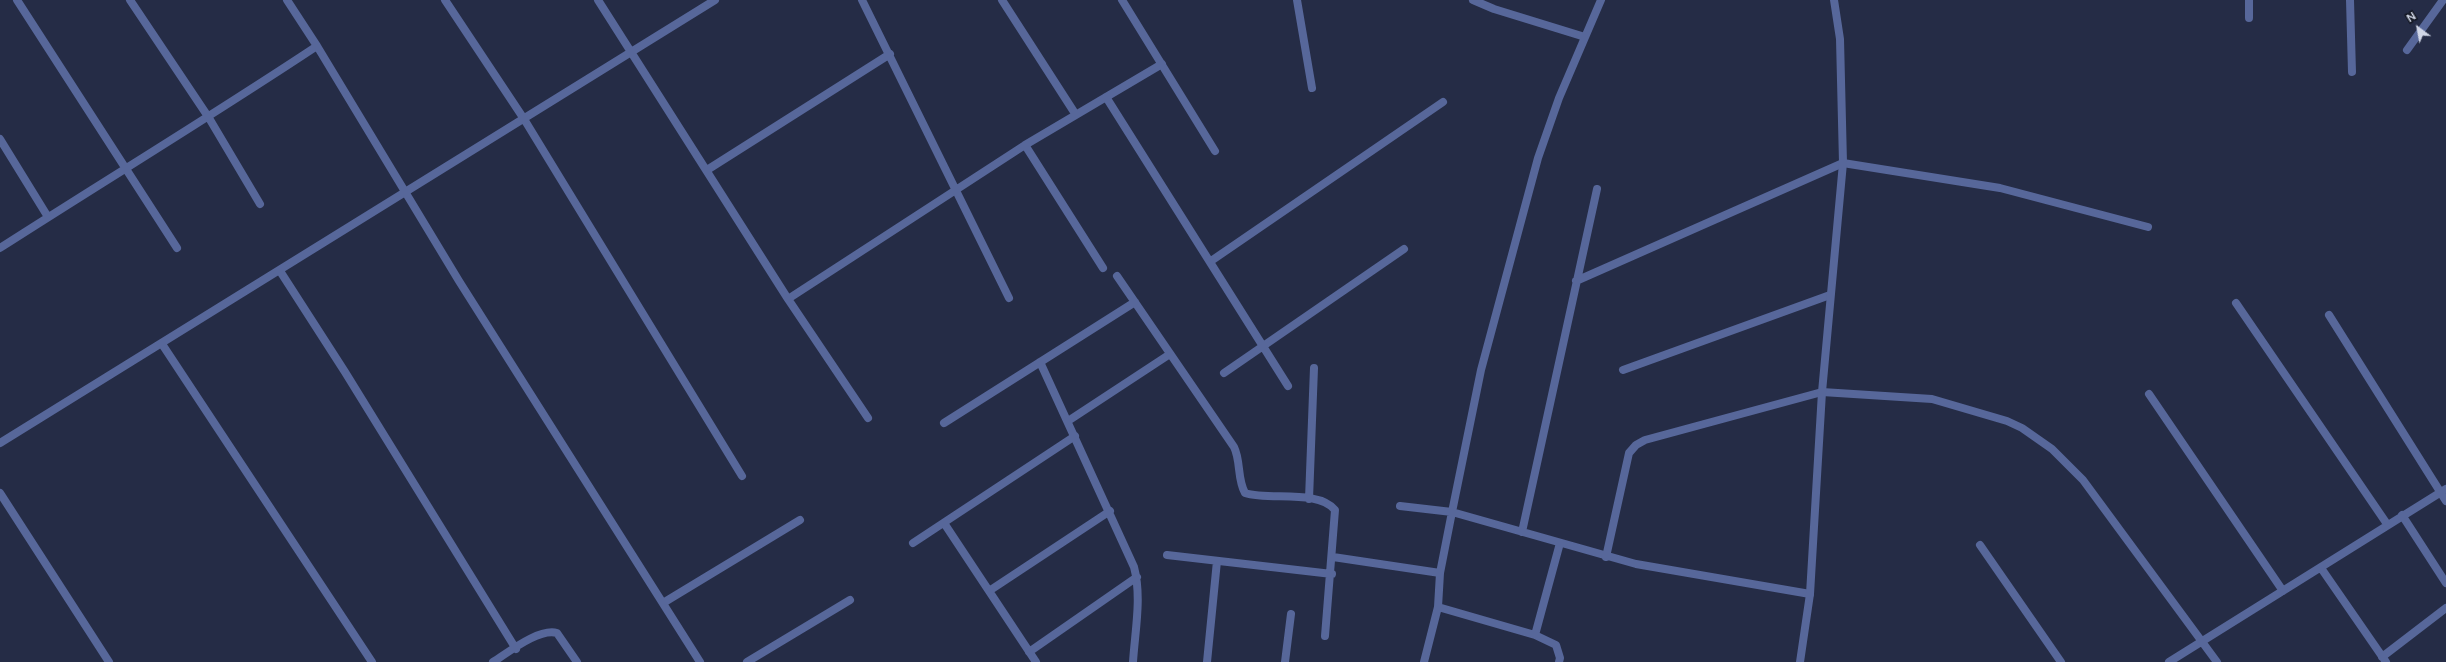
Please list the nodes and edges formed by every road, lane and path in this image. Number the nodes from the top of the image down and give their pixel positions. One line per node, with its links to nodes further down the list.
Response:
1 (17, 0): 35 (street)
2 (130, 0): 29 (street)
3 (287, 0): 19 (street)
4 (445, 0): 30 (street)
5 (598, 0): 21 (street)
6 (715, 0): 21 (street)
7 (862, 0): 22 (street)
8 (1002, 0): 28 (street)
9 (1122, 0): 23 (street)
10 (1297, 0): 25 (street)
11 (1473, 0): 18 (street)
12 (1601, 0): 18 (street)
13 (1834, 0): 34 (street)
14 (2249, 0): 17 (street)
15 (2350, 0): 24 (street)
16 (2444, 0): 20 (street)
17 (2249, 18)
18 (1585, 37): 79 (street)
19 (317, 46): 29 (street); 38 (street)
20 (2407, 50)
21 (631, 52): 30 (street); 36 (street)
22 (890, 54): 36 (street); 39 (street)
23 (1162, 64): 26 (street); 33 (street)
24 (2352, 72)
25 (1312, 88)
26 (1106, 97): 28 (street); 46 (street)
27 (1443, 102): 46 (street)
28 (1076, 116): 32 (street)
29 (208, 118): 35 (street); 40 (street)
30 (524, 119): 38 (street); 72 (street)
31 (0, 139): 41 (street)
32 (1025, 145): 39 (street); 47 (street)
33 (1214, 150)
34 (1843, 163): 42 (street); 50 (street); 51 (street)
35 (125, 167): 41 (street); 44 (street)
36 (707, 170): 53 (street)
37 (1597, 189): 50 (street)
38 (406, 191): 48 (street); 101 (street)
39 (955, 191): 52 (street); 53 (street)
40 (260, 204)
41 (48, 217): 43 (street)
42 (2148, 227)
43 (0, 248)
44 (177, 248)
45 (1404, 249): 58 (street)
46 (1211, 261): 58 (street)
47 (1103, 268)
48 (280, 271): 57 (street); 108 (street)
49 (1117, 276): 54 (street)
50 (1576, 281): 84 (street)
51 (1830, 295): 62 (street); 65 (street)
52 (1009, 298)
53 (788, 299): 67 (street)
54 (1135, 302): 59 (street); 60 (street)
55 (2236, 303): 83 (street)
56 (2329, 315): 73 (street)
57 (162, 344): 71 (street); 112 (street)
58 (1264, 346): 63 (street); 64 (street)
59 (1170, 354): 68 (street); 75 (street)
60 (1040, 362): 68 (street); 69 (street)
61 (1314, 368): 75 (street)
62 (1623, 370)
63 (1224, 373)
64 (1288, 386)
65 (1822, 392): 90 (street); 99 (street); 107 (street)
66 (2149, 394): 97 (street)
67 (868, 418)
68 (1068, 421): 70 (street)
69 (944, 423)
70 (1075, 436): 78 (street); 82 (street)
71 (0, 443)
72 (742, 476)
73 (2443, 491): 76 (street); 80 (street)
74 (0, 493): 111 (street)
75 (1309, 499): 89 (street)
76 (2446, 501)
77 (1400, 506): 79 (street)
78 (1110, 511): 95 (street); 98 (street)
79 (1452, 512): 84 (street); 93 (street)
80 (2402, 515): 83 (street); 96 (street)
81 (800, 520): 101 (street)
82 (944, 523): 85 (street); 98 (street)
83 (2387, 524): 92 (street)
84 (1522, 532): 86 (street)
85 (913, 543)
86 (1560, 543): 90 (street); 105 (street)
87 (1980, 545): 124 (street)
88 (1167, 555): 91 (street)
89 (1333, 557): 93 (street); 94 (street)
90 (1606, 557): 99 (street)
91 (1217, 561): 94 (street); 119 (street)
92 (2320, 568): 97 (street); 110 (street)
93 (1440, 573): 102 (street)
94 (1332, 574): 106 (street)
95 (1137, 577): 109 (street); 118 (street)
96 (2446, 583)
97 (2283, 591): 107 (street)
98 (989, 592): 109 (street)
99 (1810, 594): 123 (street)
100 (850, 600): 116 (street)
101 (663, 603): 115 (street)
102 (1438, 607): 105 (street); 121 (street)
103 (2446, 608): 110 (street)
104 (1291, 614): 120 (street)
105 (1535, 635): 122 (street)
106 (1325, 636)
107 (2203, 641): 125 (street); 126 (street)
108 (516, 648): 113 (street); 114 (street)
109 (1030, 652): 117 (street)
110 (2384, 660)
111 (109, 662)
112 (372, 662)
113 (493, 662)
114 (576, 662)
115 (700, 662)
116 (747, 662)
117 (1036, 662)
118 (1133, 662)
119 (1207, 662)
120 (1285, 662)
121 (1424, 662)
122 (1559, 662)
123 (1800, 662)
124 (2061, 662)
125 (2169, 662)
126 (2217, 662)

